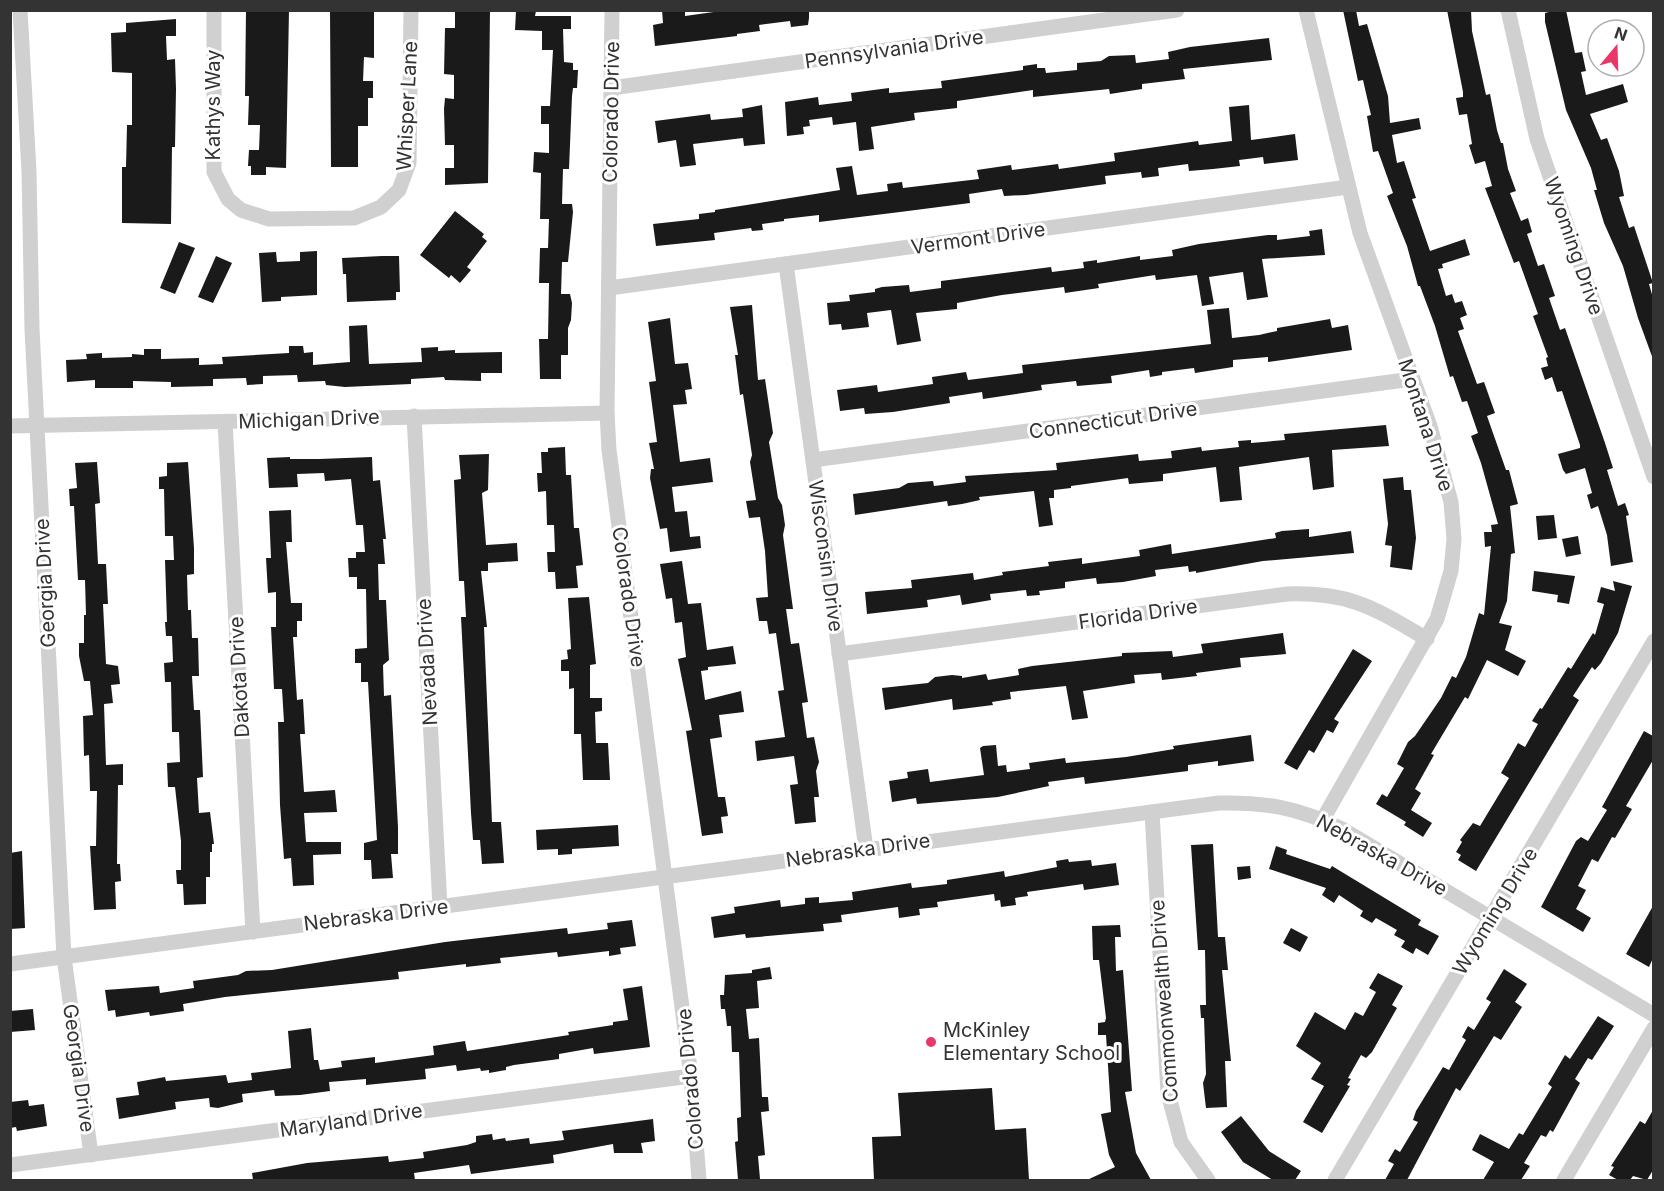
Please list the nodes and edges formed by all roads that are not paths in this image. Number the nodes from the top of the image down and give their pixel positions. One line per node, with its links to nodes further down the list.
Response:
1 (20, 10): 18 (street, Georgia Drive)
2 (214, 10): 10 (street, Kathys Way)
3 (411, 10): 10 (street, Whisper Lane)
4 (612, 10): 8 (street, Colorado Drive)
5 (1177, 10): 8 (street, Pennsylvania Drive)
6 (1306, 10): 9 (street, Montana Drive)
7 (1508, 10): 20 (street, Wyoming Drive)
8 (611, 88): 12 (street, Colorado Drive)
9 (1348, 187): 11 (street, Vermont Drive); 13 (street, Montana Drive)
10 (393, 197)
11 (786, 264): 12 (street, Vermont Drive); 19 (street, Wisconsin Drive)
12 (609, 288): 14 (street, Colorado Drive)
13 (1412, 379): 19 (street, Connecticut Drive); 21 (street, Montana Drive)
14 (607, 412): 15 (street, Michigan Drive); 27 (street, Colorado Drive)
15 (414, 416): 16 (street, Michigan Drive); 28 (street, Nevada Drive)
16 (225, 422): 18 (street, Michigan Drive); 30 (street, Dakota Drive)
17 (10, 426): 18 (street, Michigan Drive)
18 (37, 426): 31 (street, Georgia Drive)
19 (813, 460): 23 (street, Wisconsin Drive)
20 (1653, 477)
21 (1427, 639): 23 (street, Florida Drive); 25 (street, Montana Drive)
22 (1653, 641): 29 (street, Wyoming Drive)
23 (839, 654): 26 (street, Wisconsin Drive)
24 (1152, 812): 25 (street, Nebraska Drive); 26 (street, Nebraska Drive); 39 (street, Commonwealth Drive)
25 (1323, 819): 29 (street, Nebraska Drive)
26 (866, 849): 27 (street, Nebraska Drive)
27 (667, 876): 28 (street, Nebraska Drive); 35 (street, Colorado Drive)
28 (440, 907): 30 (street, Nebraska Drive)
29 (1491, 918): 33 (street, Nebraska Drive); 40 (street, Wyoming Drive)
30 (252, 932): 31 (street, Nebraska Drive)
31 (64, 957): 32 (street, Nebraska Drive); 36 (street, Georgia Drive)
32 (10, 964)
33 (1653, 1015)
34 (1653, 1028): 41 (street)
35 (692, 1076): 36 (street, Maryland Drive); 38 (street, Colorado Drive)
36 (91, 1155): 37 (street, Maryland Drive)
37 (10, 1165)
38 (699, 1180)
39 (1208, 1180)
40 (1335, 1180)
41 (1564, 1180)

